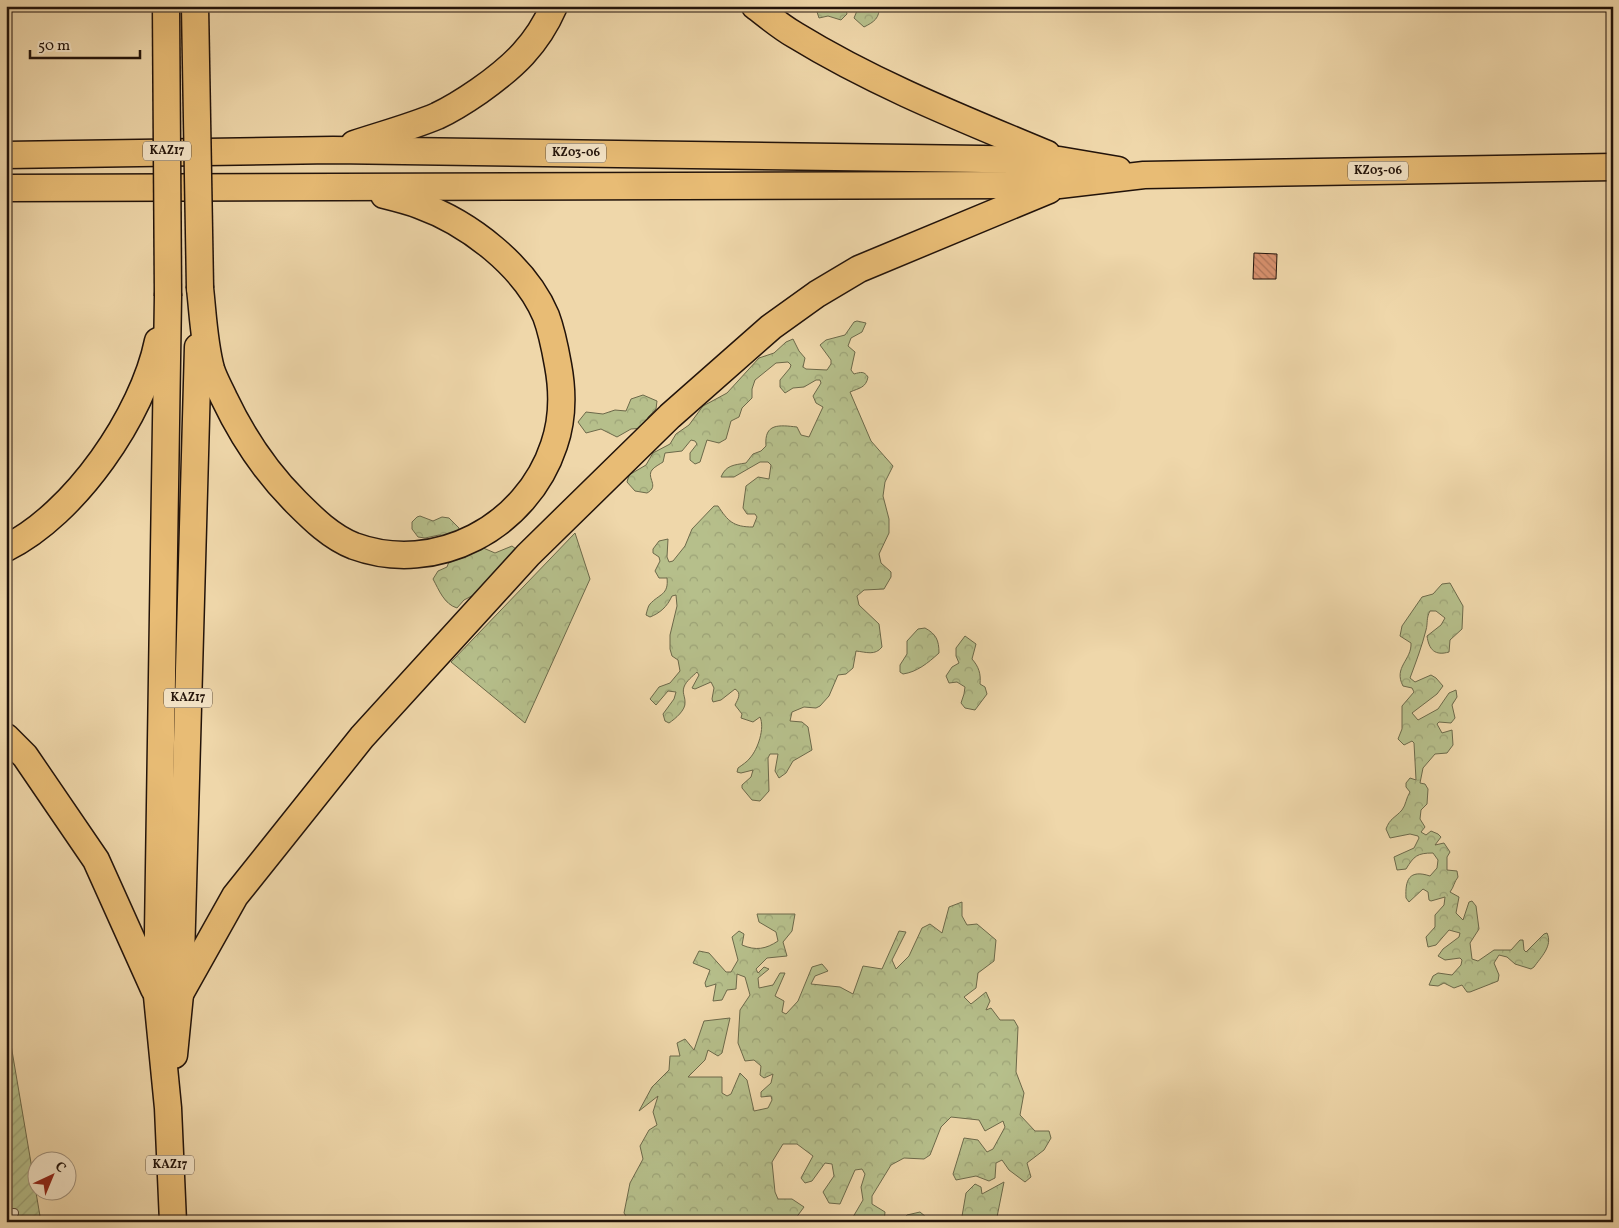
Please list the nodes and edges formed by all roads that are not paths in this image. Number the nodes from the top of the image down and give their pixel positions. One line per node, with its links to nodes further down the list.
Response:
1 (166, 6): 16 (main road, KAZ17, bridge)
2 (196, 6): 15 (main road, KAZ17, bridge)
3 (554, 6): 6 (main road)
4 (755, 6): 9 (main road)
5 (6, 141): 7 (main road)
6 (334, 150): 7 (main road, KZ03-06); 9 (main road, KZ03-06)
7 (53, 154): 8 (main road, KZ03-06)
8 (6, 155)
9 (1059, 160): 11 (main road, KZ03-06)
10 (1613, 168): 11 (main road, KZ03-06)
11 (1144, 175): 12 (main road, KZ03-06)
12 (1060, 185): 13 (main road, KZ03-06); 19 (main road)
13 (336, 186): 14 (main road, KZ03-06); 15 (main road)
14 (6, 188)
15 (200, 288): 19 (main road, KAZ17)
16 (168, 296): 17 (main road); 19 (main road, KAZ17)
17 (6, 548)
18 (6, 737): 19 (main road)
19 (169, 995): 20 (main road, KAZ17)
20 (173, 1222)

